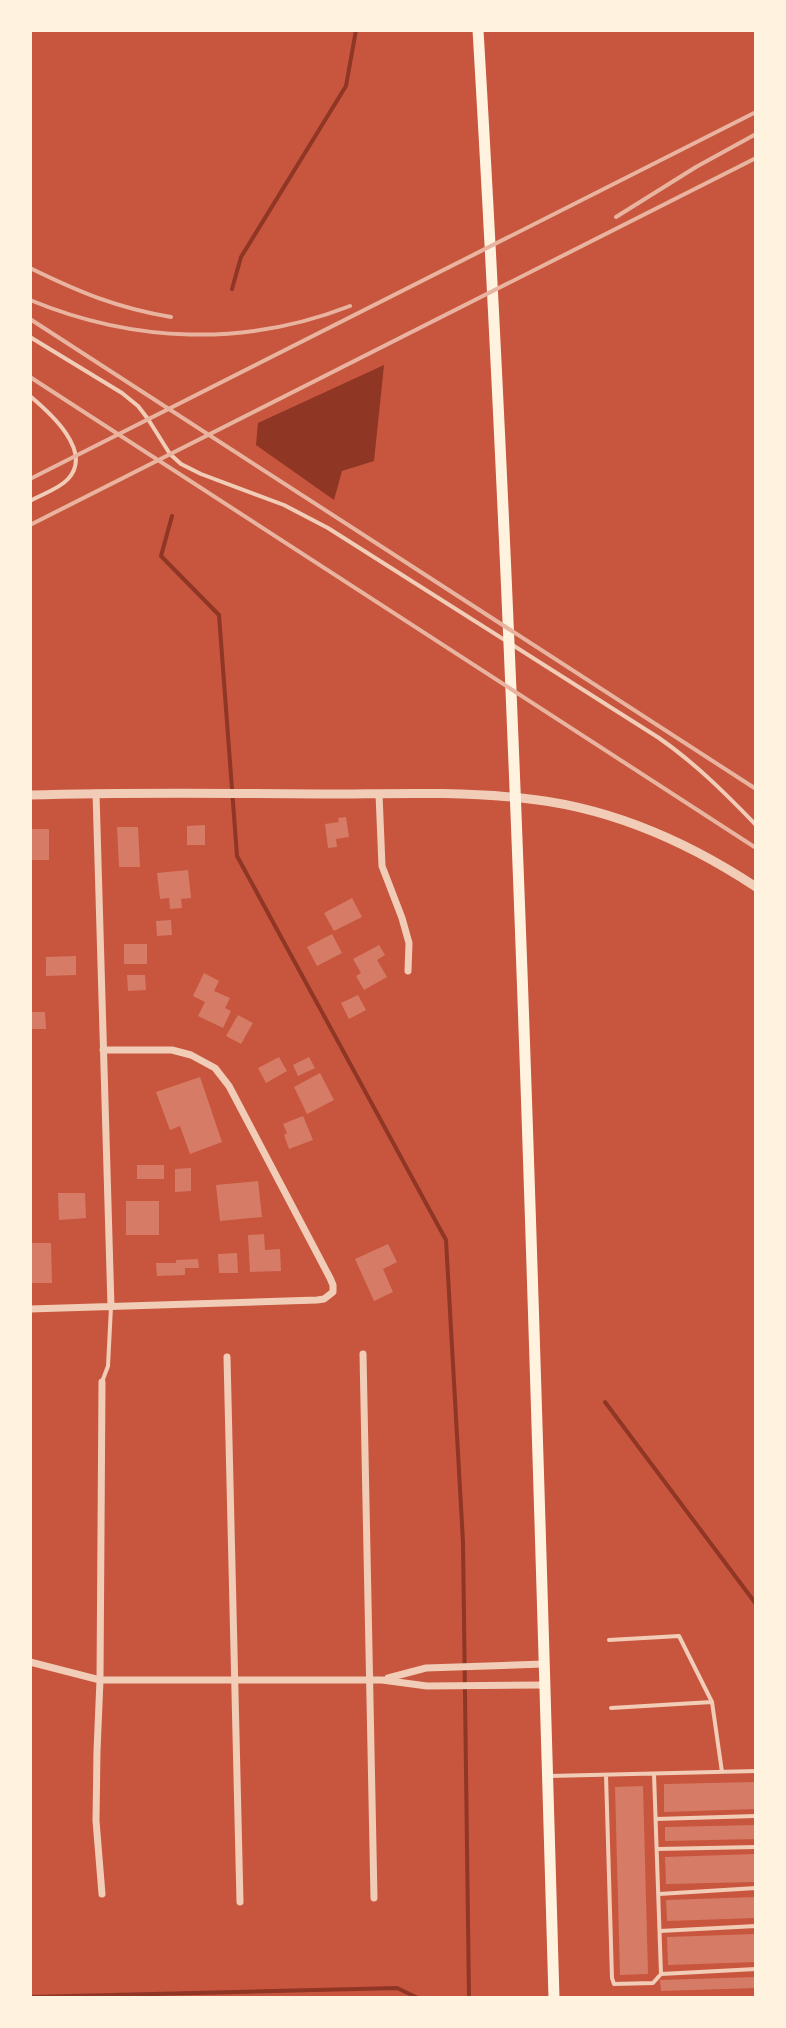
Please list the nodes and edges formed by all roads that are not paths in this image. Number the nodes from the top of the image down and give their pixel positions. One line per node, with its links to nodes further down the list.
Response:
1 (478, 30): 19 (main road)
2 (30, 337): 8 (lane)
3 (30, 396): 4 (lane)
4 (30, 501)
5 (96, 793): 6 (street); 7 (street); 11 (street)
6 (379, 794): 9 (street); 10 (street)
7 (30, 795)
8 (756, 825)
9 (756, 887)
10 (408, 971)
11 (103, 1050): 12 (street); 12 (street)
12 (111, 1307): 13 (street); 16 (lane)
13 (30, 1309)
14 (363, 1354): 22 (street)
15 (227, 1357): 21 (street)
16 (102, 1382): 20 (street)
17 (609, 1640): 25 (lane)
18 (30, 1662): 20 (street)
19 (544, 1664): 23 (street); 24 (main road)
20 (100, 1680): 21 (street); 37 (street)
21 (234, 1680): 22 (street); 40 (street)
22 (370, 1680): 23 (street); 39 (street)
23 (382, 1680): 24 (street)
24 (545, 1685): 31 (main road)
25 (712, 1702): 26 (lane); 28 (lane)
26 (611, 1708)
27 (756, 1771): 28 (lane)
28 (722, 1772): 29 (lane)
29 (654, 1774): 30 (lane); 33 (lane)
30 (606, 1775): 31 (lane); 44 (lane)
31 (547, 1777): 45 (main road)
32 (756, 1816): 33 (lane)
33 (656, 1819): 35 (lane)
34 (756, 1847): 35 (lane)
35 (657, 1849): 38 (lane)
36 (756, 1888): 38 (lane)
37 (102, 1894)
38 (659, 1894): 42 (lane)
39 (374, 1898)
40 (240, 1902)
41 (756, 1926): 42 (lane)
42 (660, 1931): 44 (lane)
43 (756, 1969): 44 (lane)
44 (661, 1974)
45 (554, 1998)

